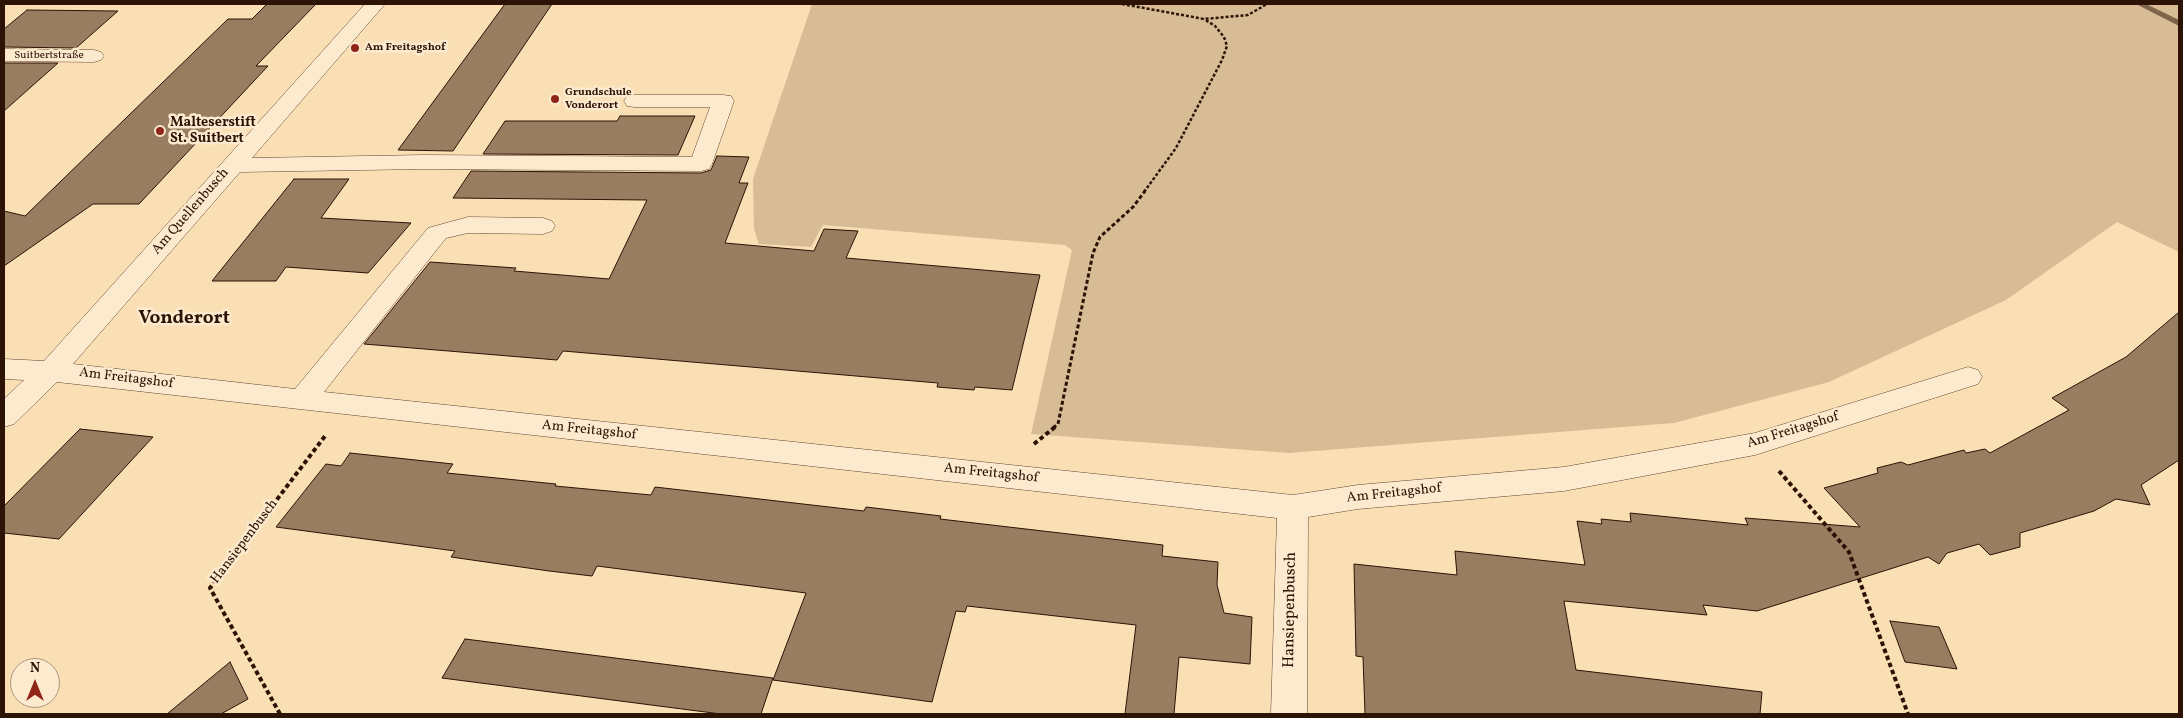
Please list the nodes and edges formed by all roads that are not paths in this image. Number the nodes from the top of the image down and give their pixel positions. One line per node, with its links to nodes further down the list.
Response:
1 (375, 4): 5 (street, Am Quellenbusch)
2 (4, 55): 3 (street, Suitbertstraße)
3 (94, 56)
4 (635, 101): 5 (street)
5 (232, 165): 8 (street, Am Quellenbusch)
6 (543, 226): 10 (street)
7 (4, 369): 8 (street, Am Freitagshof)
8 (51, 370): 10 (street, Am Freitagshof); 11 (street, Am Quellenbusch)
9 (1968, 377): 12 (street, Am Freitagshof)
10 (303, 400): 12 (street, Am Freitagshof)
11 (4, 416)
12 (1292, 507): 13 (street, Hansiepenbusch)
13 (1289, 714)

